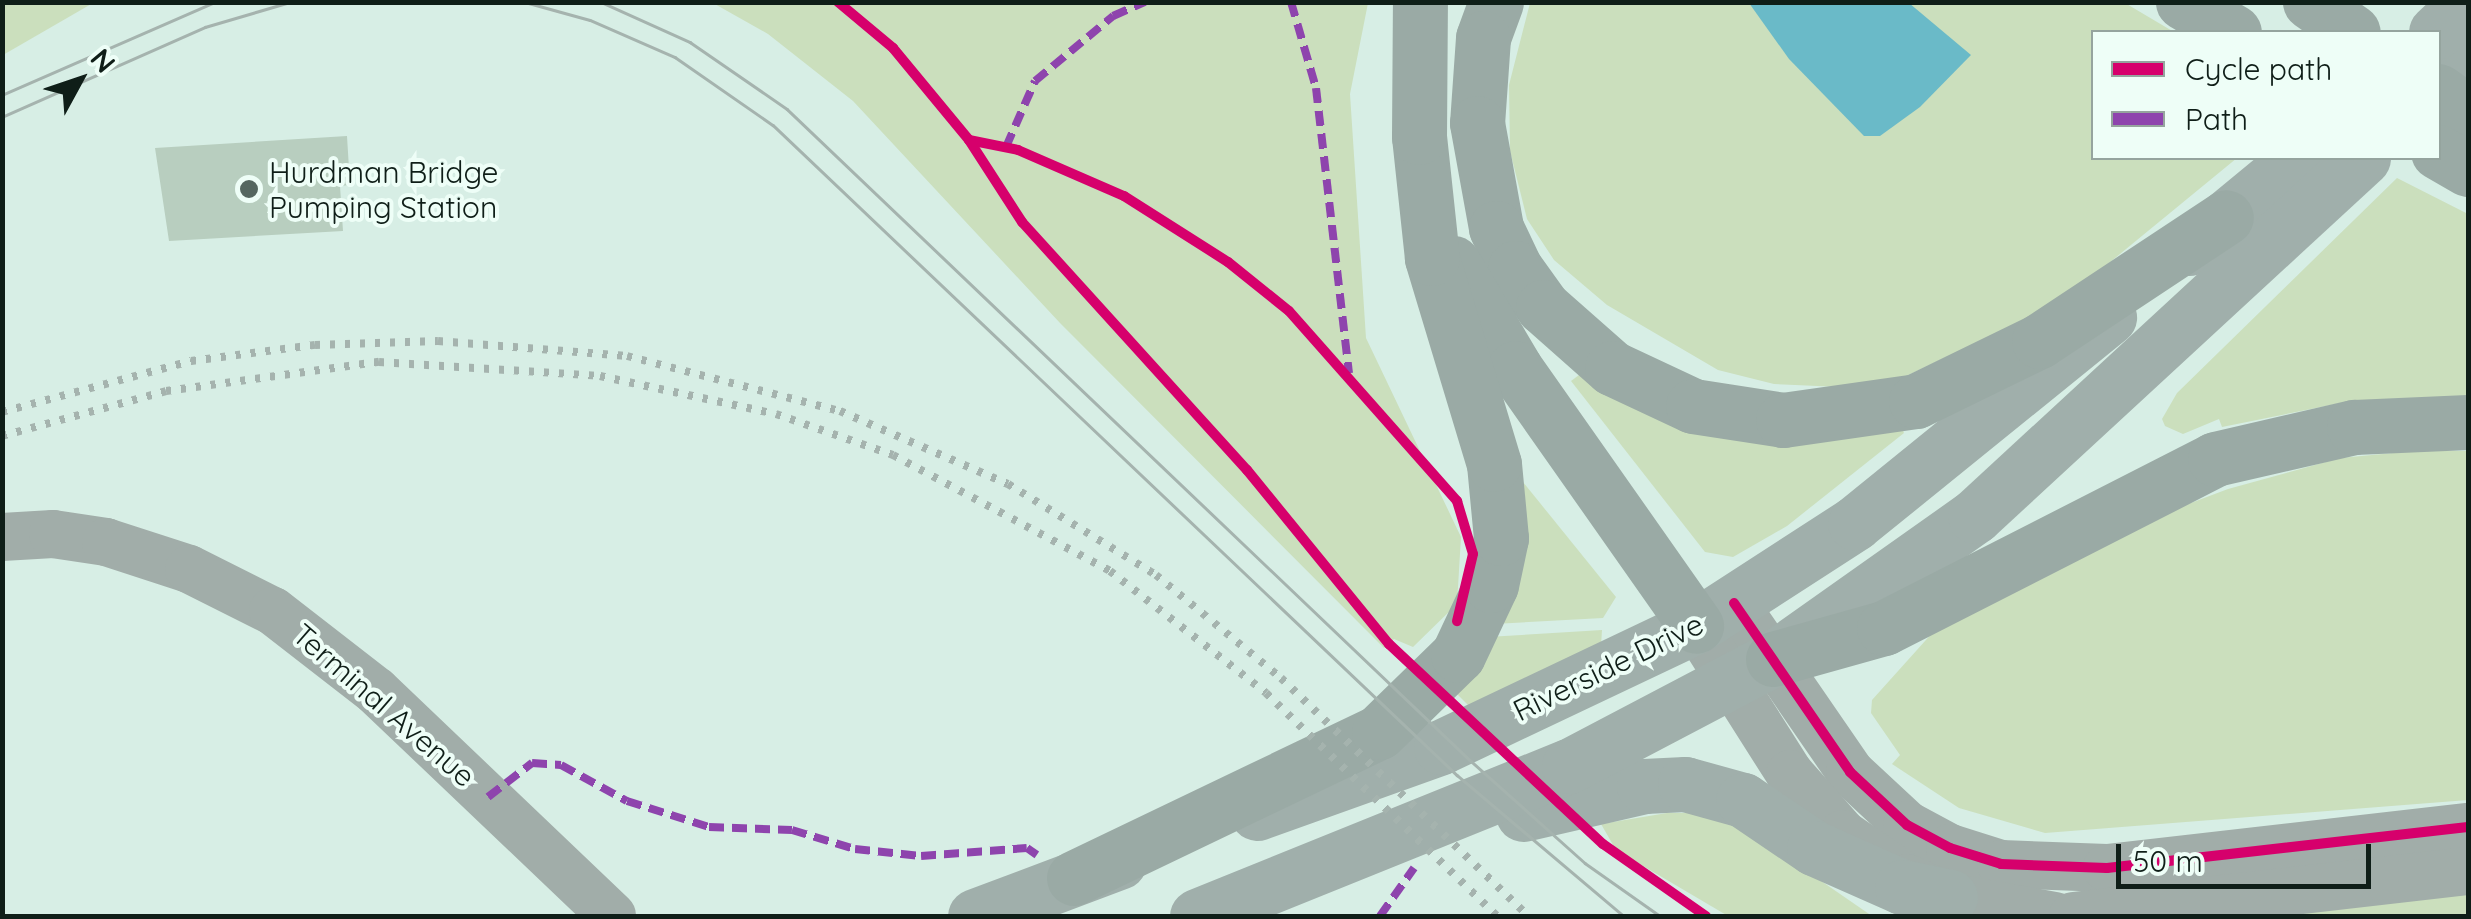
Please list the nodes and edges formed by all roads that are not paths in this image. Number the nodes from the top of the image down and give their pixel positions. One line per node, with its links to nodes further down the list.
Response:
1 (1420, 2): 19 (highway)
2 (1496, 2): 20 (highway)
3 (2183, 2): 8 (highway)
4 (2310, 2): 9 (highway)
5 (2449, 2): 7 (highway)
6 (2468, 2): 10 (main road, bridge)
7 (2468, 15)
8 (2231, 30)
9 (2350, 30)
10 (2438, 30)
11 (2468, 59): 12 (main road)
12 (2441, 86)
13 (2441, 91): 14 (highway)
14 (2468, 112)
15 (2441, 154): 18 (highway)
16 (2296, 160): 20 (main road, Riverside Drive)
17 (2361, 160): 24 (main road)
18 (2468, 169)
19 (1425, 196): 23 (highway); 28 (highway)
20 (2226, 217): 23 (main road, Riverside Drive)
21 (2468, 422): 24 (highway)
22 (2, 537): 30 (street, Terminal Avenue)
23 (1715, 614): 24 (street); 28 (main road, Riverside Drive)
24 (1753, 671): 25 (street); 26 (main road); 29 (street)
25 (2468, 827)
26 (1350, 856): 29 (main road); 32 (main road)
27 (2468, 871): 34 (street)
28 (1074, 878): 31 (main road, Riverside Drive)
29 (1950, 897): 33 (street)
30 (612, 916)
31 (975, 916)
32 (1197, 916)
33 (2055, 916)
34 (2073, 916)

